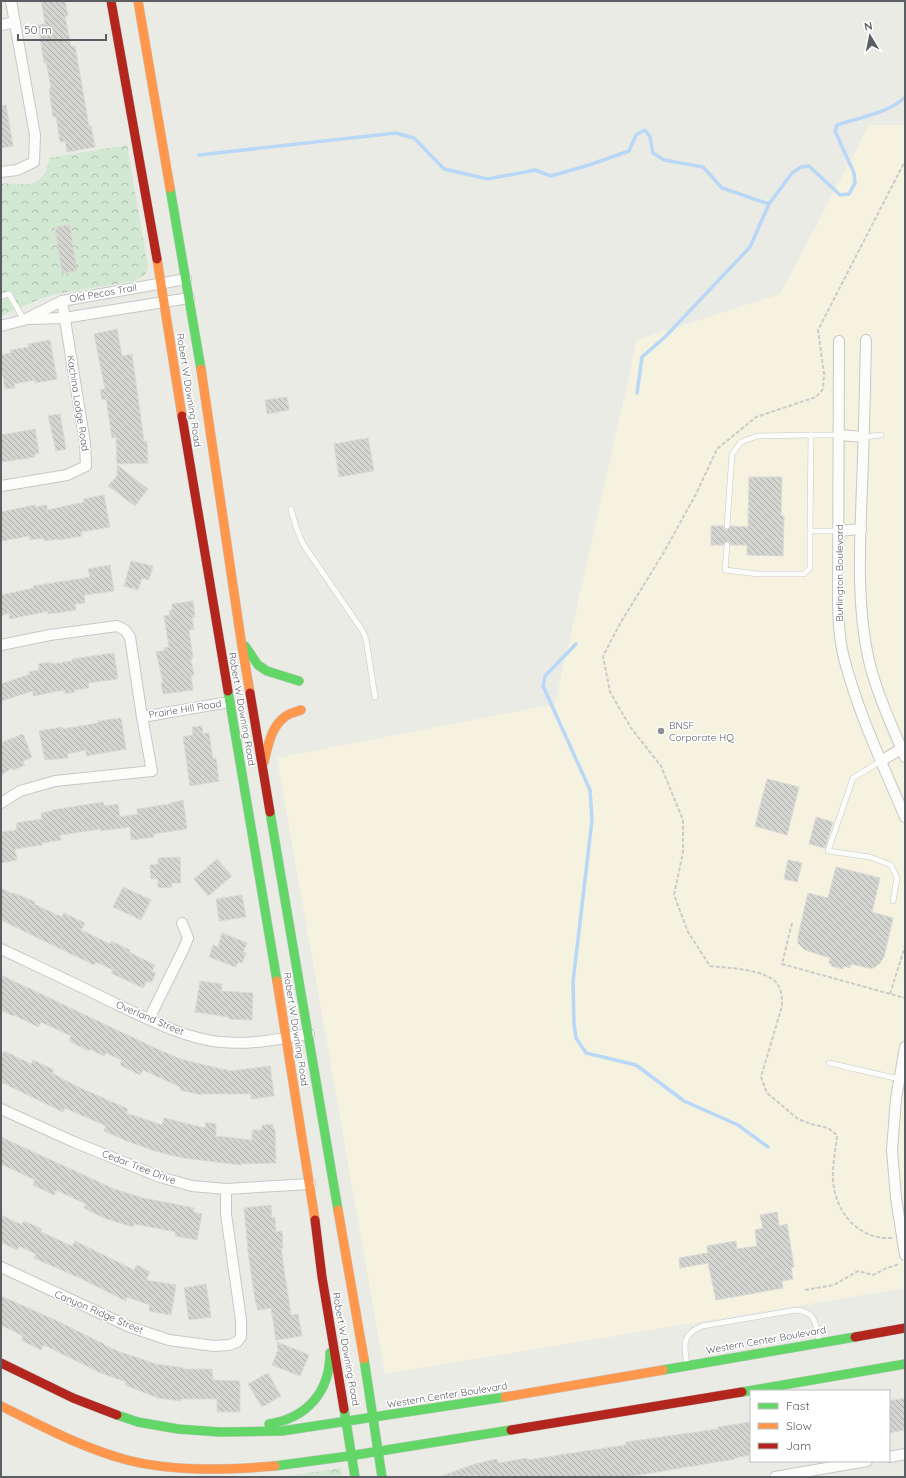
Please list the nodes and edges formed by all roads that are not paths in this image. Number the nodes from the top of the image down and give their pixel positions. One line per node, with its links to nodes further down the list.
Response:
1 (11, 1): 4 (street)
2 (111, 1): 8 (main road, Robert W Downing Road)
3 (138, 1): 7 (main road, Robert W Downing Road)
4 (15, 22): 5 (street); 6 (street)
5 (1, 25)
6 (1, 172)
7 (186, 279): 8 (street, Old Pecos Trail); 10 (main road, Robert W Downing Road)
8 (161, 283): 11 (street, Old Pecos Trail); 12 (main road, Robert W Downing Road)
9 (1, 296): 14 (lane)
10 (189, 298): 12 (street, Old Pecos Trail); 29 (main road, Robert W Downing Road)
11 (62, 301): 13 (street, Kachina Lodge Road); 14 (street, Old Pecos Trail)
12 (164, 302): 13 (street, Old Pecos Trail); 33 (main road, Robert W Downing Road)
13 (64, 318): 14 (street, Old Pecos Trail); 22 (street, Kachina Lodge Road)
14 (24, 320): 15 (street, Old Pecos Trail)
15 (1, 326)
16 (866, 340): 21 (street)
17 (839, 341): 18 (street, Burlington Boulevard)
18 (839, 434): 19 (lane); 21 (street); 26 (street, Burlington Boulevard)
19 (811, 435): 24 (lane); 27 (lane)
20 (881, 435): 21 (lane)
21 (864, 437): 25 (street)
22 (1, 486)
23 (291, 509): 32 (lane)
24 (727, 526)
25 (861, 529): 26 (street); 36 (street)
26 (838, 530): 27 (lane); 37 (street, Burlington Boulevard)
27 (810, 531): 28 (lane)
28 (727, 545)
29 (241, 640): 31 (main road); 38 (main road, Robert W Downing Road)
30 (1, 645): 35 (street)
31 (299, 681)
32 (376, 697)
33 (229, 702): 35 (street, Prairie Hill Road); 46 (main road, Robert W Downing Road)
34 (301, 710): 38 (main road)
35 (142, 717): 39 (street)
36 (904, 751): 37 (street)
37 (881, 761): 40 (street, Burlington Boulevard); 41 (lane)
38 (263, 767): 45 (main road, Robert W Downing Road)
39 (1, 803)
40 (905, 817)
41 (893, 901)
42 (182, 923): 44 (street)
43 (1, 949): 44 (street, Overland Street)
44 (149, 1019): 46 (street, Overland Street)
45 (308, 1034): 46 (street, Overland Street); 63 (main road, Robert W Downing Road)
46 (287, 1038): 51 (main road, Robert W Downing Road)
47 (905, 1047): 49 (street)
48 (829, 1063): 49 (lane)
49 (901, 1077): 53 (street)
50 (1, 1109): 52 (street, Cedar Tree Drive)
51 (310, 1184): 52 (street, Cedar Tree Drive); 56 (main road, Robert W Downing Road)
52 (226, 1189): 55 (street, Canyon Ridge Street)
53 (903, 1225): 54 (street)
54 (905, 1255)
55 (1, 1267)
56 (322, 1278): 64 (main road, Robert W Downing Road); 65 (main road)
57 (905, 1328): 58 (main road, Western Center Boulevard)
58 (819, 1343): 61 (main road, Western Center Boulevard); 61 (lane)
59 (1, 1363): 65 (main road, Western Center Boulevard)
60 (905, 1364): 66 (main road)
61 (687, 1365): 63 (main road, Western Center Boulevard)
62 (1, 1406): 68 (main road)
63 (374, 1418): 64 (main road, Western Center Boulevard); 66 (main road, Robert W Downing Road)
64 (347, 1422): 65 (main road, Western Center Boulevard); 68 (main road, Robert W Downing Road)
65 (225, 1432)
66 (377, 1452): 68 (main road); 72 (main road, Robert W Downing Road)
67 (905, 1454): 69 (street)
68 (352, 1456): 71 (main road, Robert W Downing Road)
69 (890, 1457)
70 (861, 1462): 73 (street)
71 (355, 1477)
72 (382, 1477)
73 (775, 1477)

